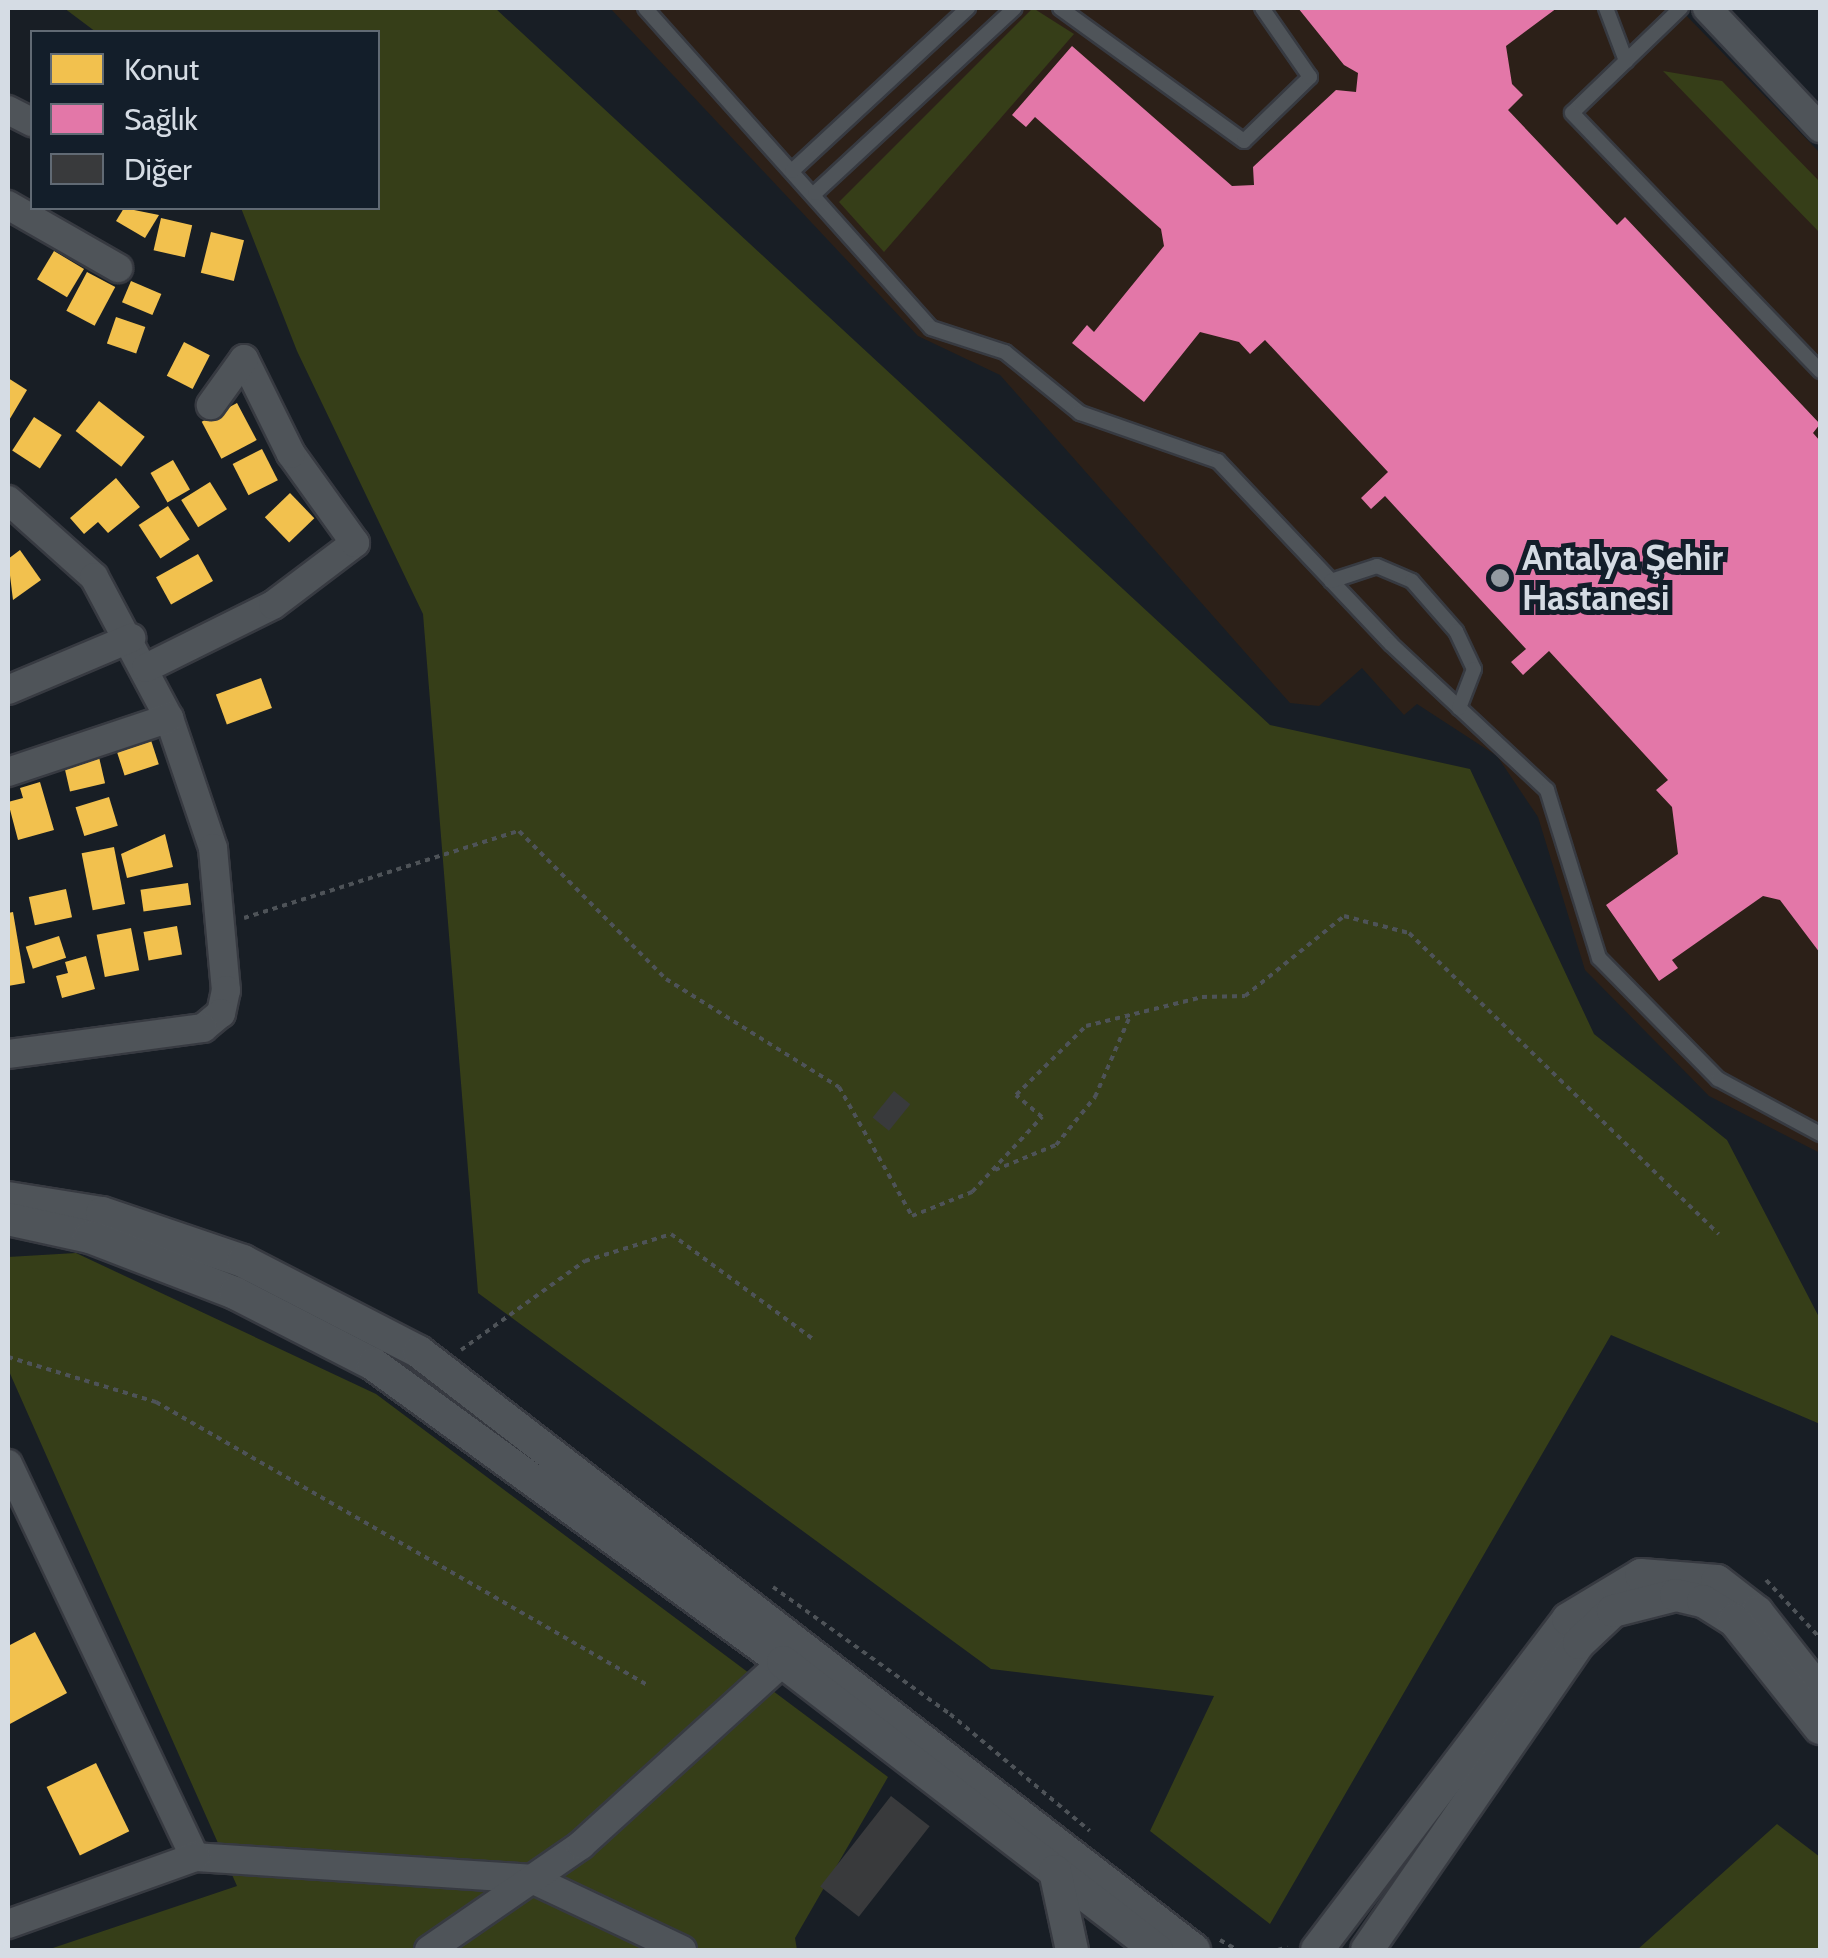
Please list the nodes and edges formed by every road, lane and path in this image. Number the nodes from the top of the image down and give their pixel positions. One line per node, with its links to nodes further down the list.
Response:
1 (645, 8): 10 (lane)
2 (968, 8): 10 (lane)
3 (1016, 8): 11 (lane)
4 (1060, 8): 5 (lane)
5 (1262, 8)
6 (1606, 8): 8 (lane)
7 (1702, 8): 8 (lane); 9 (street)
8 (1626, 61): 14 (lane)
9 (1820, 128)
10 (792, 171): 11 (lane)
11 (815, 193): 17 (lane)
12 (8, 205): 13 (street)
13 (118, 268)
14 (1820, 372)
15 (211, 405): 19 (street)
16 (8, 500): 18 (street)
17 (1331, 581): 21 (lane); 21 (lane)
18 (132, 638): 19 (street); 20 (street)
19 (146, 668): 22 (street)
20 (8, 690)
21 (1459, 708): 27 (lane)
22 (169, 718): 23 (street); 24 (street)
23 (8, 772)
24 (220, 925): 26 (street); 28 (path)
25 (1131, 1014): 28 (path); 28 (path); 31 (path)
26 (8, 1054)
27 (1820, 1134)
28 (991, 1172)
29 (8, 1198): 48 (street)
30 (8, 1219): 36 (street)
31 (1719, 1234)
32 (814, 1340): 33 (path)
33 (453, 1356)
34 (8, 1358): 37 (path)
35 (8, 1464): 40 (street)
36 (783, 1662): 41 (street); 42 (street)
37 (649, 1686)
38 (1820, 1692): 49 (street)
39 (1820, 1728): 50 (street)
40 (195, 1856): 42 (street); 43 (street)
41 (1056, 1871): 46 (street); 47 (street)
42 (532, 1879): 44 (street); 45 (street)
43 (8, 1924)
44 (429, 1950)
45 (682, 1950)
46 (1072, 1950)
47 (1156, 1950)
48 (1194, 1950)
49 (1316, 1950)
50 (1367, 1950)

